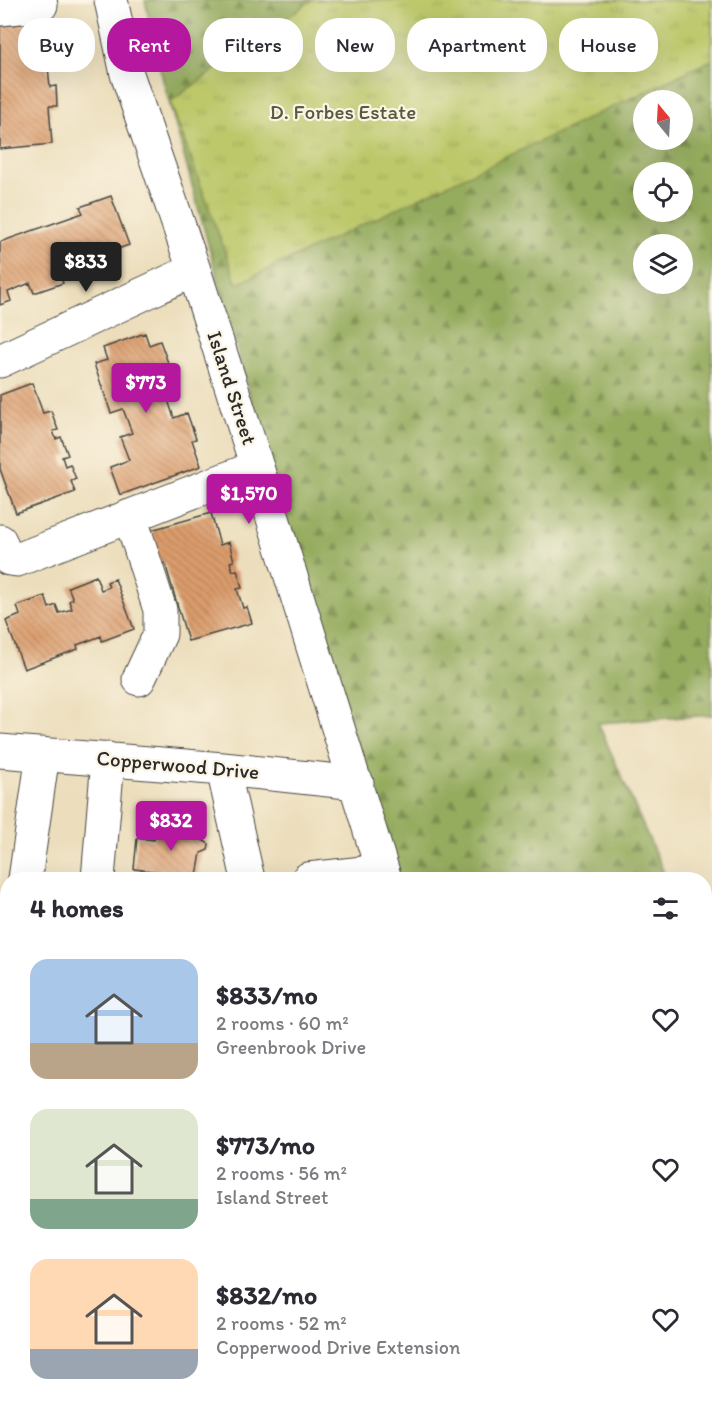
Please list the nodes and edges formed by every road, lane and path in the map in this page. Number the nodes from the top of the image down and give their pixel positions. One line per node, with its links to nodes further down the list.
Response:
1 (111, 0): 4 (street, Island Street)
2 (41, 5): 3 (street)
3 (0, 9)
4 (194, 270): 5 (street); 6 (street, Island Street)
5 (0, 361)
6 (258, 467): 7 (street); 14 (street, Island Street)
7 (130, 516): 8 (street); 9 (street)
8 (0, 541)
9 (139, 679)
10 (0, 751): 11 (street, Copperwood Drive)
11 (43, 754): 12 (street, Copperwood Drive); 15 (street)
12 (108, 759): 13 (street, Copperwood Drive); 16 (street)
13 (223, 769): 14 (street, Copperwood Drive); 17 (street)
14 (357, 783): 18 (street, Island Street)
15 (26, 872)
16 (99, 872)
17 (246, 872)
18 (383, 872)

